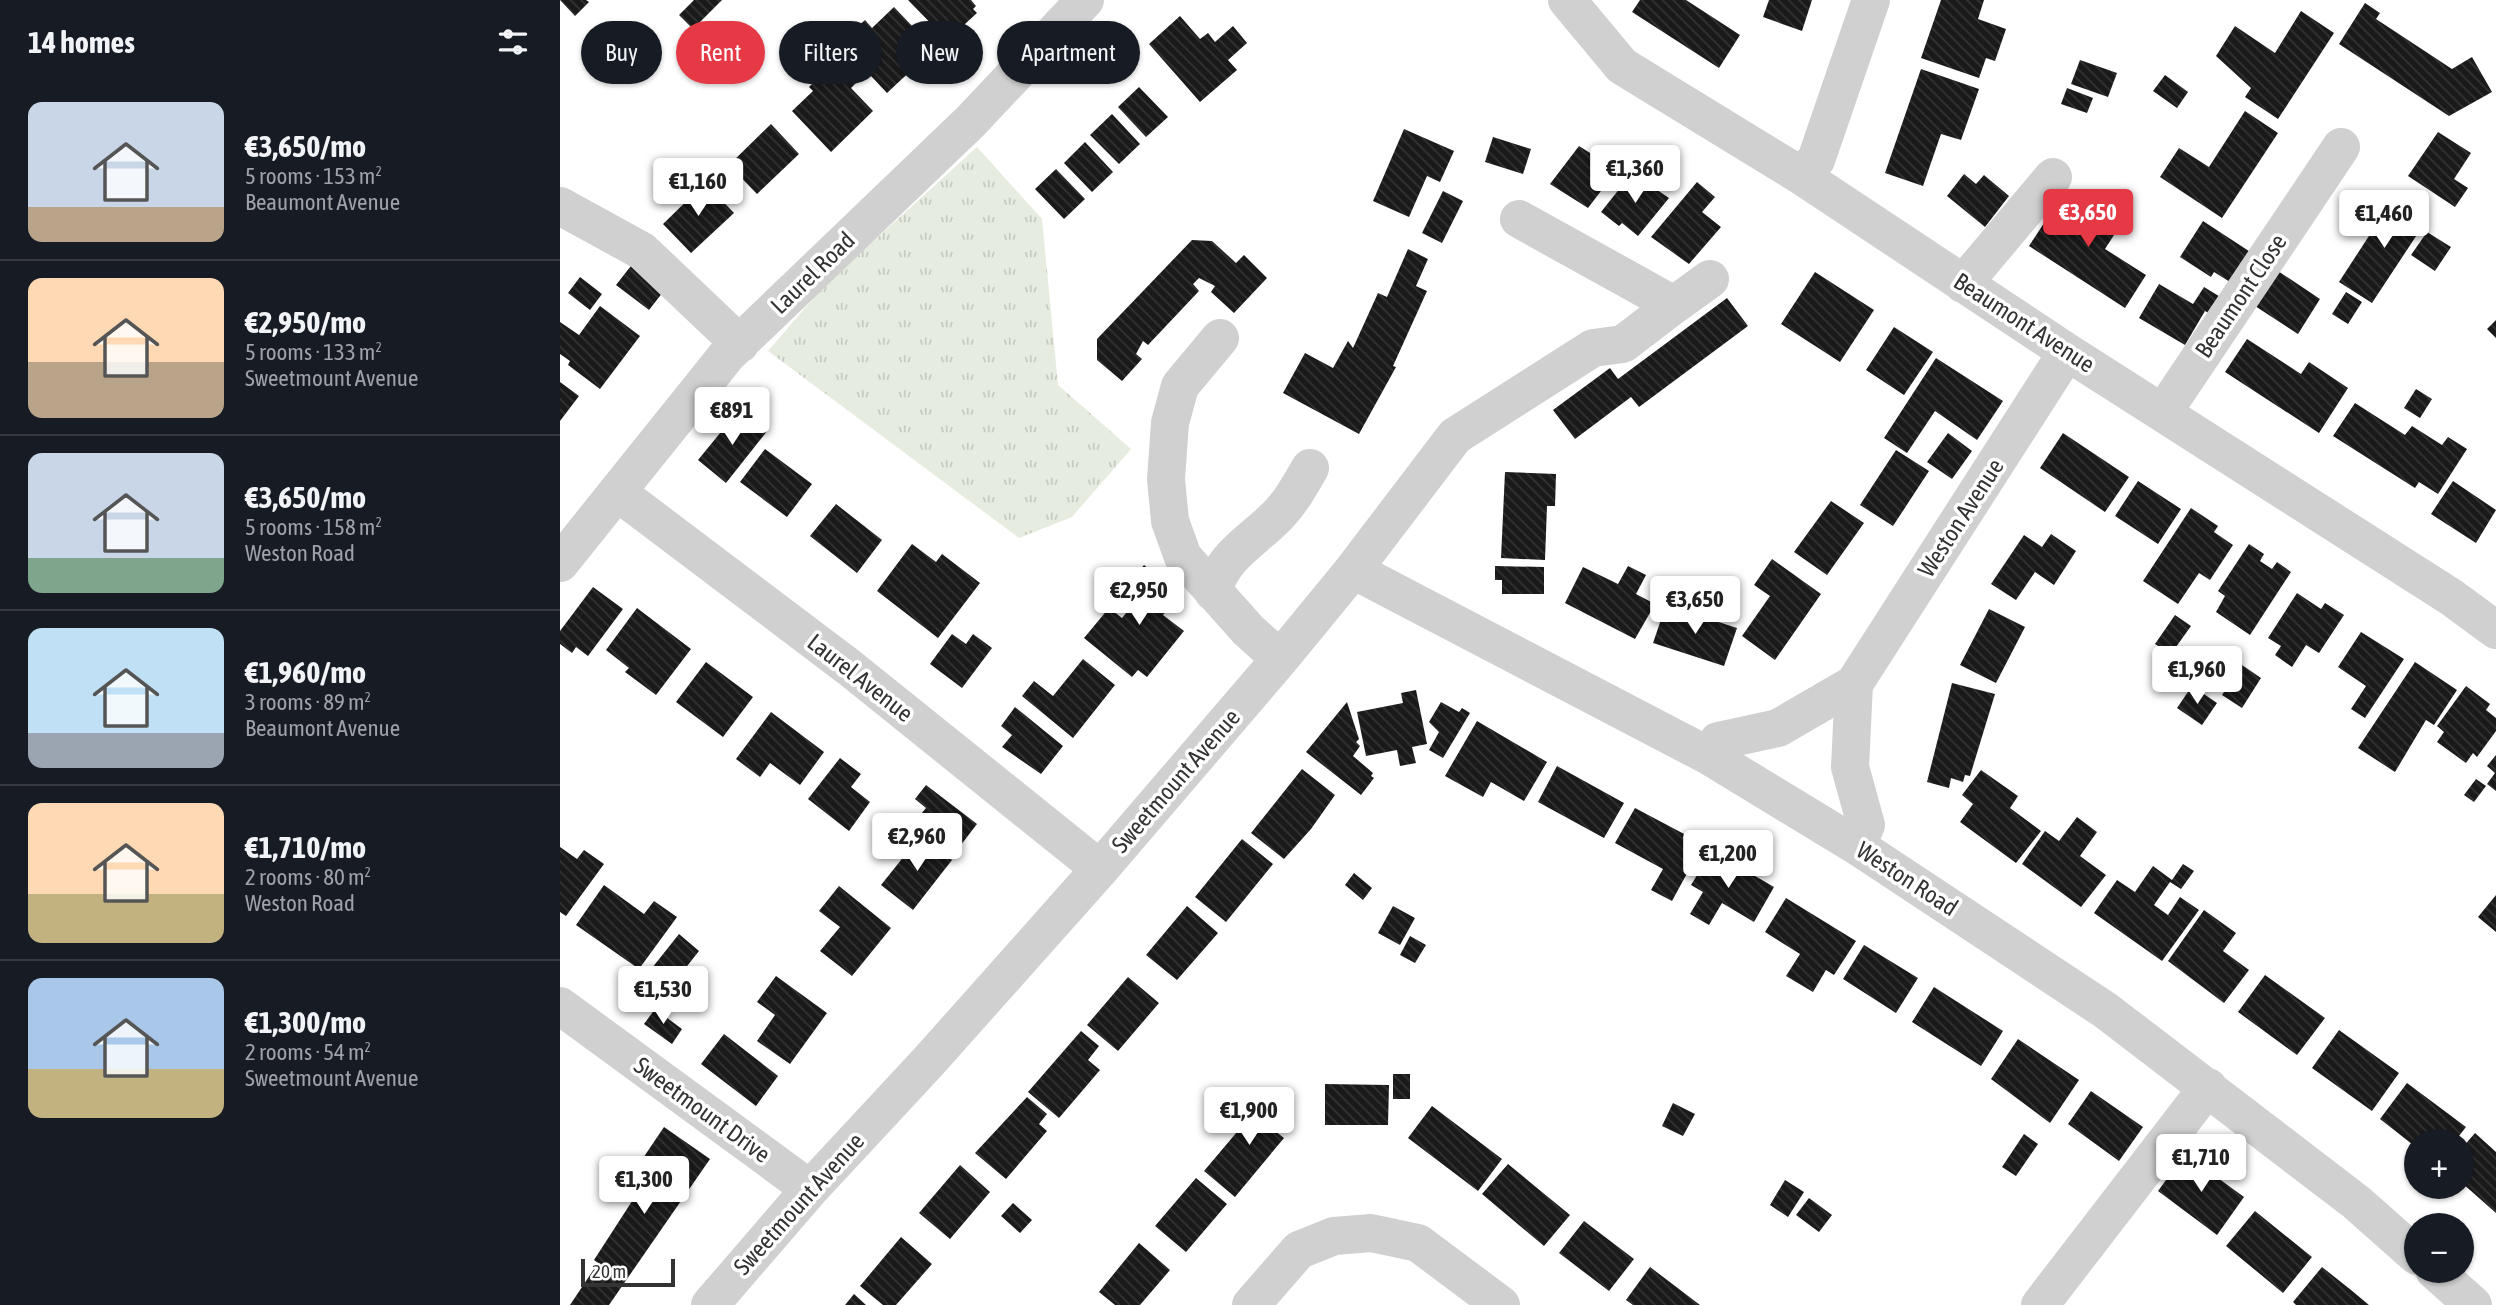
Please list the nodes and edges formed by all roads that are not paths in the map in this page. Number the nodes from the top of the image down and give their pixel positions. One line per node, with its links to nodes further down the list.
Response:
1 (1085, 0): 13 (street, Laurel Road)
2 (1567, 0): 5 (street, Beaumont Avenue)
3 (1871, 0): 5 (street)
4 (2341, 146): 15 (street, Beaumont Close)
5 (1800, 175): 10 (street, Beaumont Avenue)
6 (2053, 177): 10 (street)
7 (560, 205): 13 (street)
8 (1519, 219): 11 (street)
9 (1710, 279): 11 (street, Sweetmount Avenue)
10 (1963, 284): 14 (street, Beaumont Avenue)
11 (1674, 305): 19 (street, Sweetmount Avenue)
12 (1220, 338): 20 (street)
13 (740, 344): 17 (street, Laurel Road)
14 (2067, 352): 15 (street, Beaumont Avenue); 23 (street, Weston Avenue)
15 (2164, 411): 21 (street, Beaumont Avenue)
16 (1310, 468): 20 (street)
17 (617, 492): 18 (street, Laurel Road); 26 (street, Laurel Avenue)
18 (560, 562)
19 (1353, 570): 22 (street, Sweetmount Avenue); 24 (street, Weston Road)
20 (1213, 592): 22 (street)
21 (2496, 630)
22 (1280, 659): 26 (street, Sweetmount Avenue)
23 (1854, 684): 24 (street, Weston Avenue); 25 (street, Weston Avenue)
24 (1709, 756): 25 (street, Weston Road)
25 (1857, 846): 28 (street, Weston Road)
26 (1100, 869): 29 (street, Sweetmount Avenue)
27 (560, 1006): 29 (street, Sweetmount Drive)
28 (2208, 1087): 30 (street, Weston Road); 35 (street)
29 (810, 1189): 32 (street, Sweetmount Avenue)
30 (2404, 1244)
31 (2448, 1283): 36 (street)
32 (710, 1305)
33 (1251, 1305): 34 (street)
34 (1501, 1305)
35 (2040, 1305)
36 (2473, 1305)

